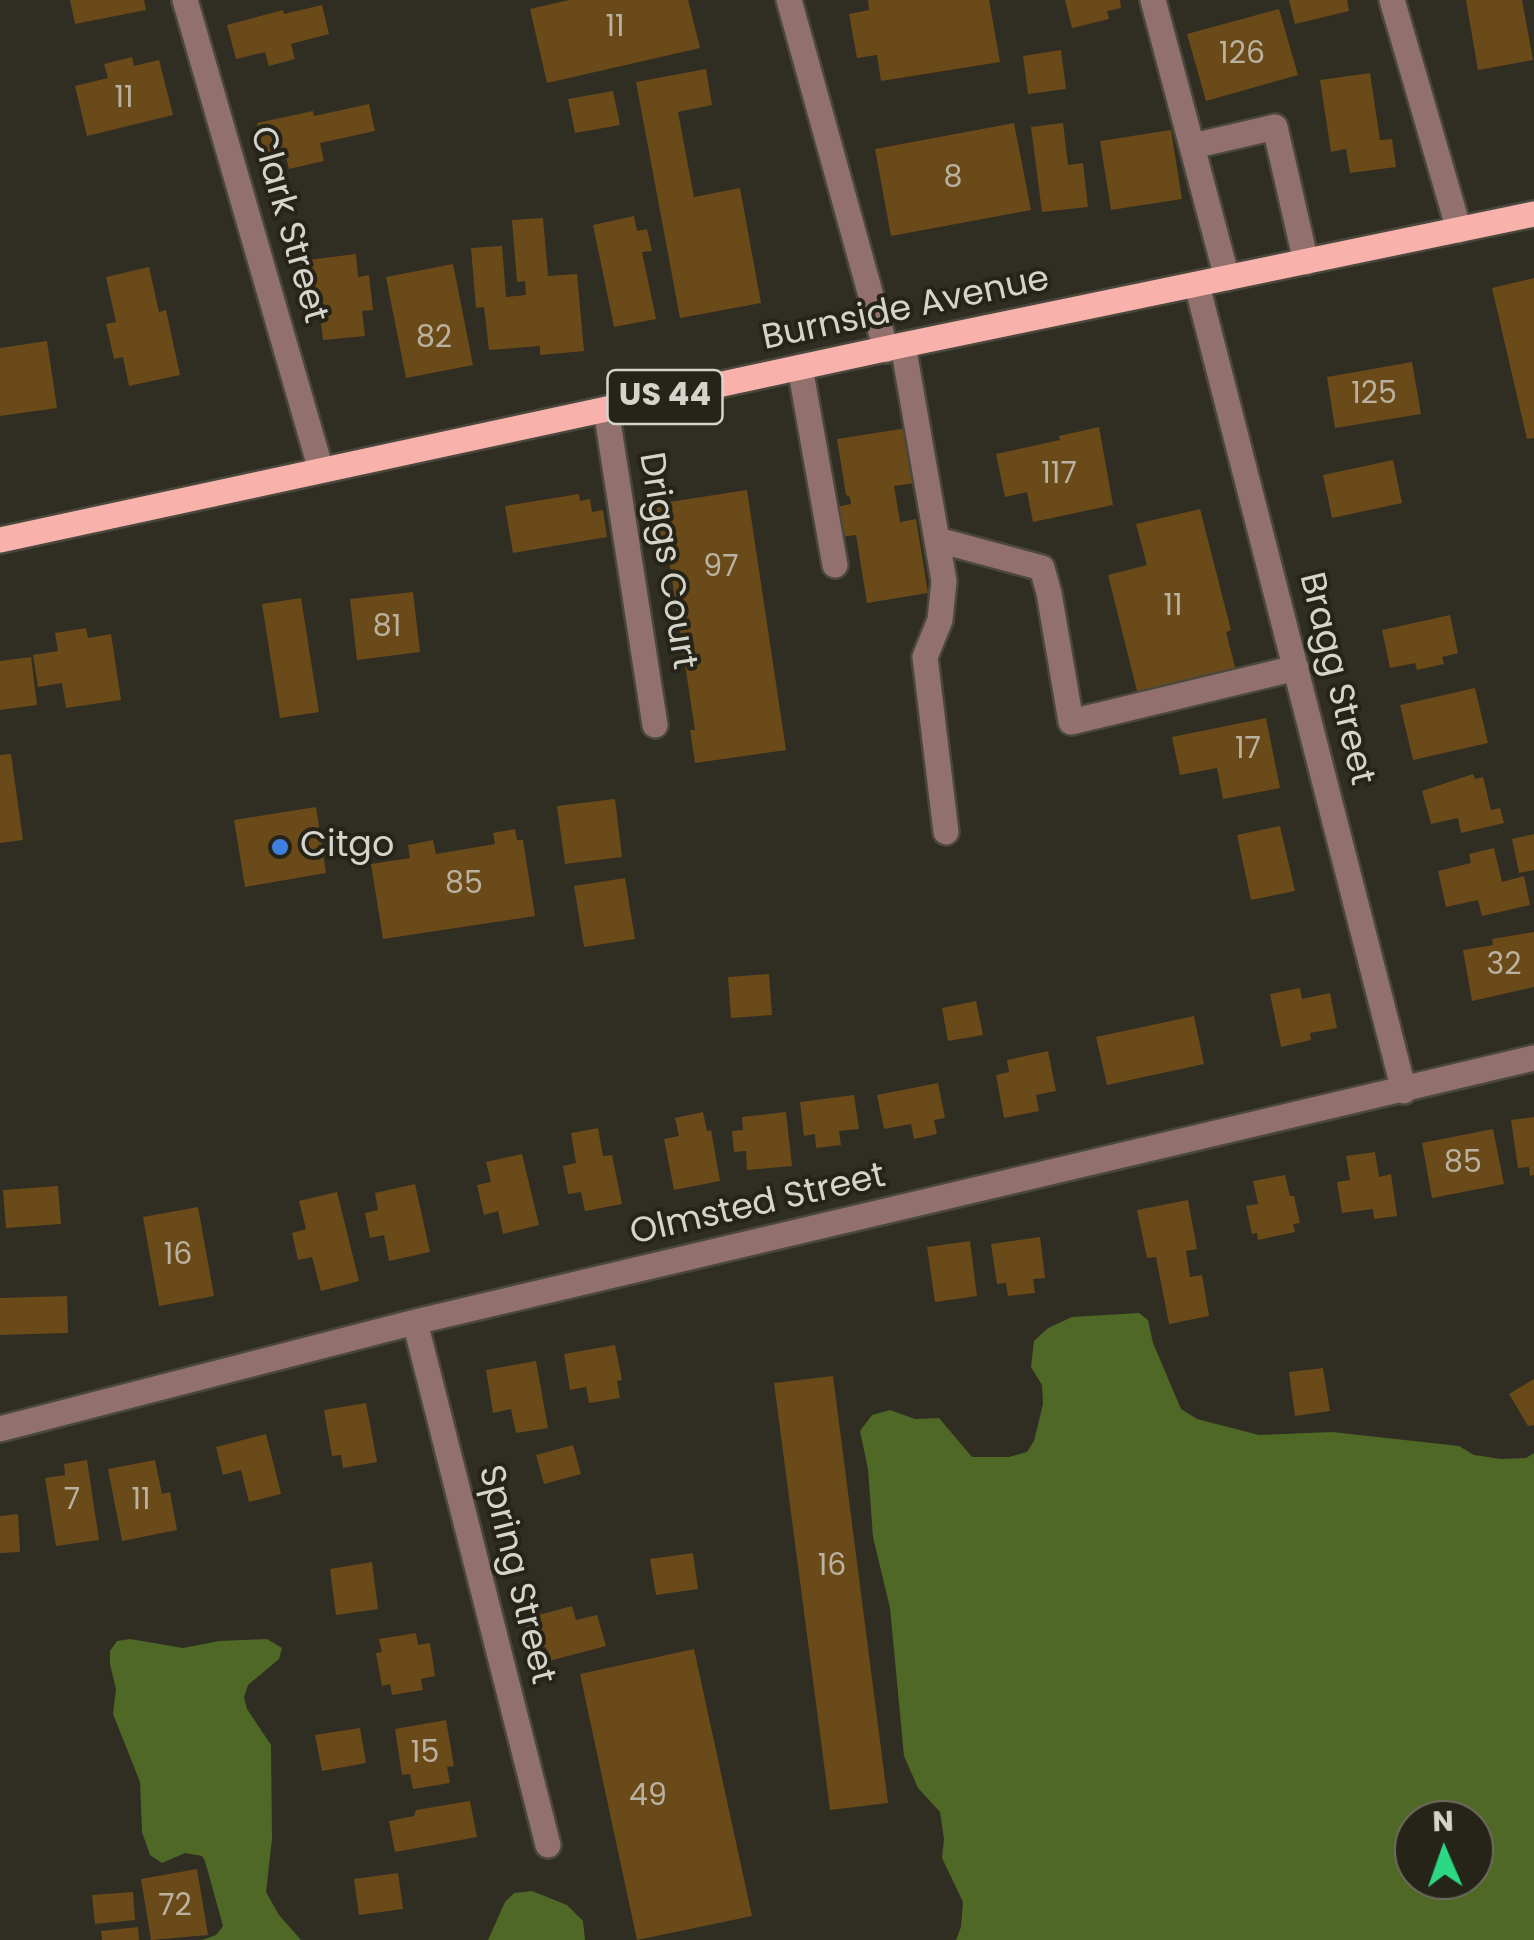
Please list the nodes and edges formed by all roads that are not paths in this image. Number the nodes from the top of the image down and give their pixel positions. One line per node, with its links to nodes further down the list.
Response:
1 (185, 0): 14 (street, Clark Street)
2 (788, 0): 11 (street)
3 (1153, 0): 5 (street)
4 (1392, 0): 7 (street)
5 (1192, 146): 8 (street); 9 (street)
6 (1534, 214): 7 (main road, Burnside Avenue / US 44)
7 (1459, 230): 8 (main road, Burnside Avenue / US 44)
8 (1306, 262): 9 (main road, Burnside Avenue / US 44)
9 (1227, 278): 10 (main road, Burnside Avenue / US 44)
10 (1196, 285): 11 (main road, Burnside Avenue / US 44); 18 (street, Bragg Street)
11 (894, 348): 12 (main road, Burnside Avenue / US 44); 16 (street)
12 (800, 368): 13 (main road, Burnside Avenue / US 44); 17 (street)
13 (606, 409): 14 (main road, Burnside Avenue / US 44); 19 (street, Driggs Court)
14 (321, 470): 15 (main road, Burnside Avenue / US 44)
15 (0, 540)
16 (938, 540): 18 (street); 20 (street)
17 (835, 565)
18 (1296, 668): 22 (street, Bragg Street)
19 (655, 725)
20 (946, 832)
21 (1534, 1058): 22 (street, Olmsted Street)
22 (1404, 1090): 23 (street, Olmsted Street)
23 (415, 1322): 24 (street, Olmsted Street); 25 (street, Spring Street)
24 (0, 1429)
25 (548, 1845)

